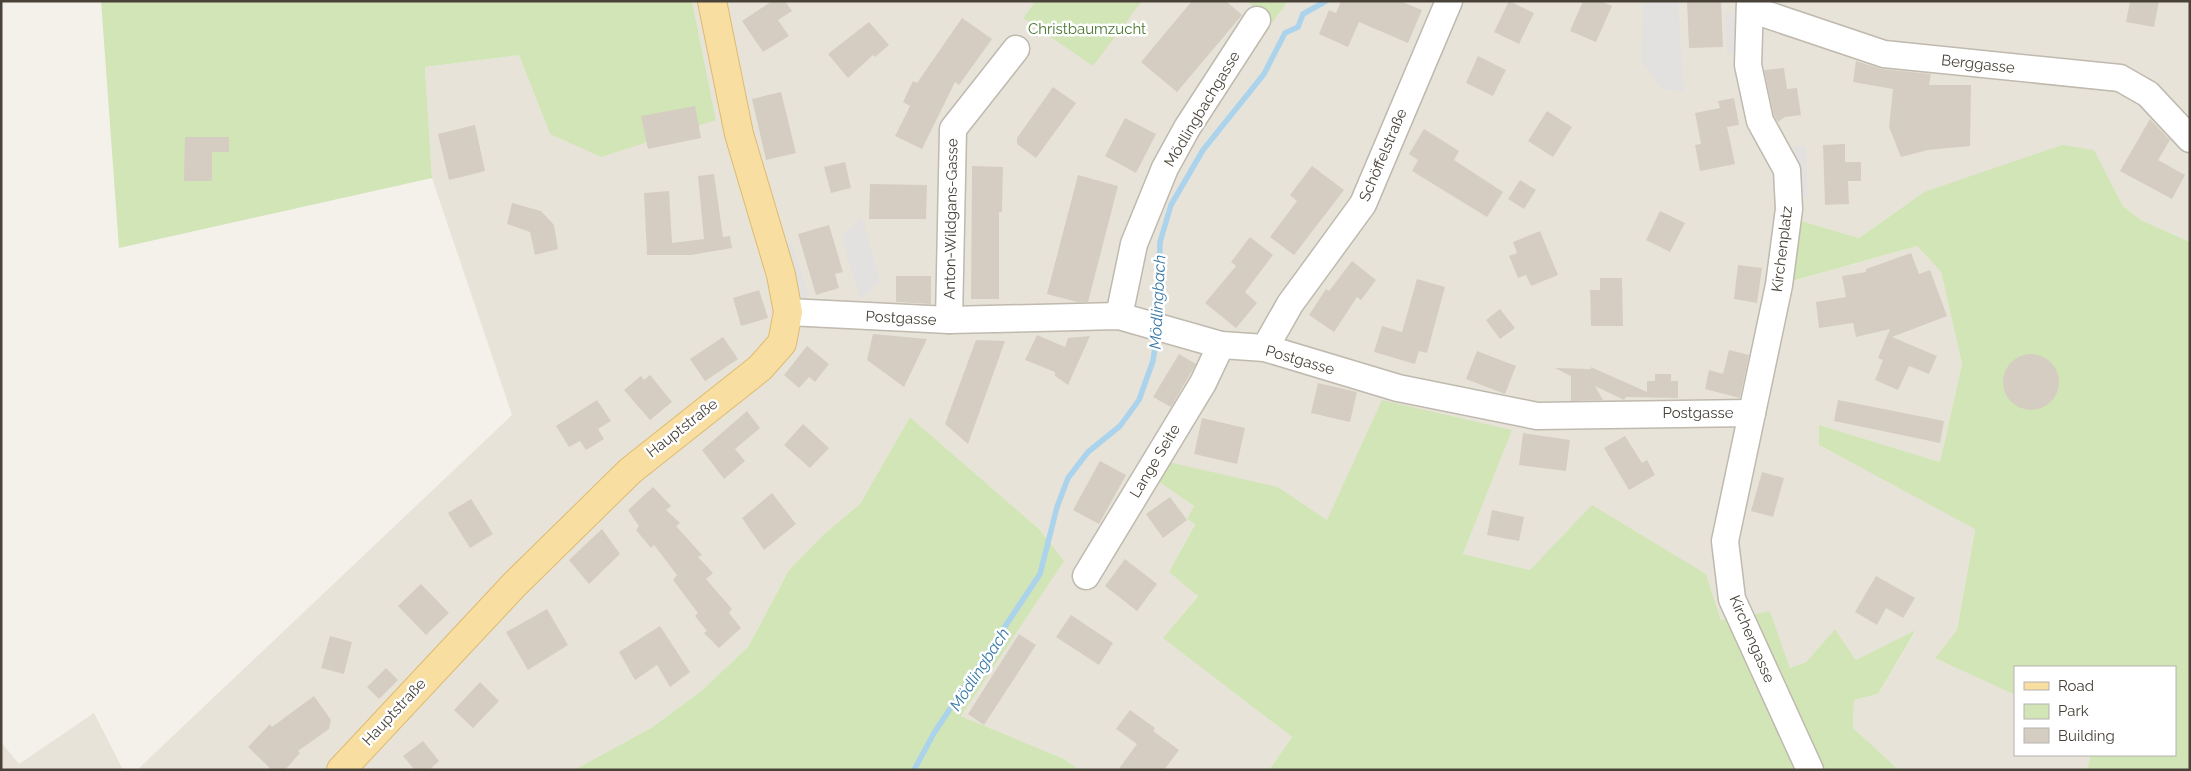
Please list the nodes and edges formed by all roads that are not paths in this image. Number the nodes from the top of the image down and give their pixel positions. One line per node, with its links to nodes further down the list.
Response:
1 (712, 1): 7 (main road, Hauptstraße)
2 (1449, 1): 11 (street, Schöffelstraße)
3 (1750, 5): 6 (street, Berggasse); 12 (street, Kirchenplatz)
4 (1257, 20): 8 (street, Mödlingbachgasse)
5 (1016, 49): 9 (street, Anton-Wildgans-Gasse)
6 (2190, 139)
7 (788, 312): 9 (street, Postgasse); 14 (main road, Hauptstraße)
8 (1119, 316): 9 (street, Postgasse); 10 (street, Postgasse)
9 (949, 320)
10 (1221, 344): 11 (street, Postgasse); 13 (street, Lange Seite)
11 (1265, 348): 12 (street, Postgasse)
12 (1752, 413): 15 (street, Kirchengasse)
13 (1086, 576)
14 (341, 770)
15 (1810, 770)

